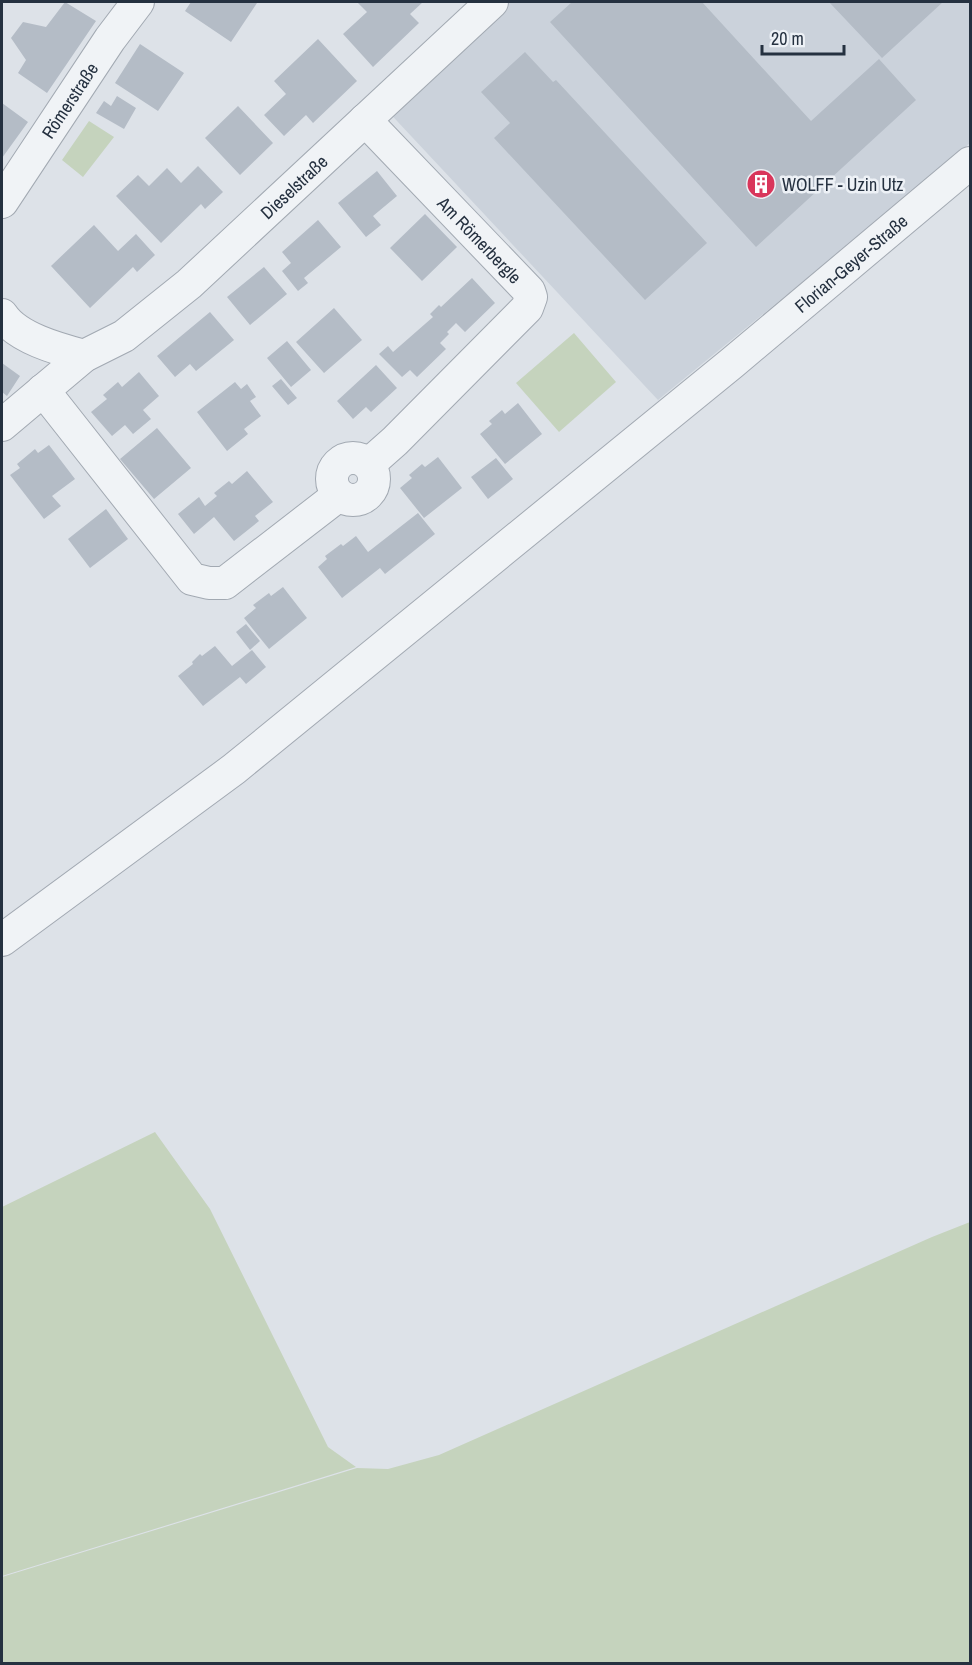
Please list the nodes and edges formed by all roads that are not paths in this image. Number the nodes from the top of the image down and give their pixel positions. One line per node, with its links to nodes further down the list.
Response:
1 (138, 2): 5 (street, Römerstraße)
2 (492, 2): 3 (street, Dieselstraße)
3 (365, 120): 7 (street, Dieselstraße); 8 (street, Am Römerbergle)
4 (970, 163): 10 (street, Florian-Geyer-Straße)
5 (2, 202)
6 (2, 315): 7 (street)
7 (84, 356): 8 (street, Dieselstraße)
8 (43, 390): 9 (street, Dieselstraße)
9 (2, 425)
10 (2, 940)

